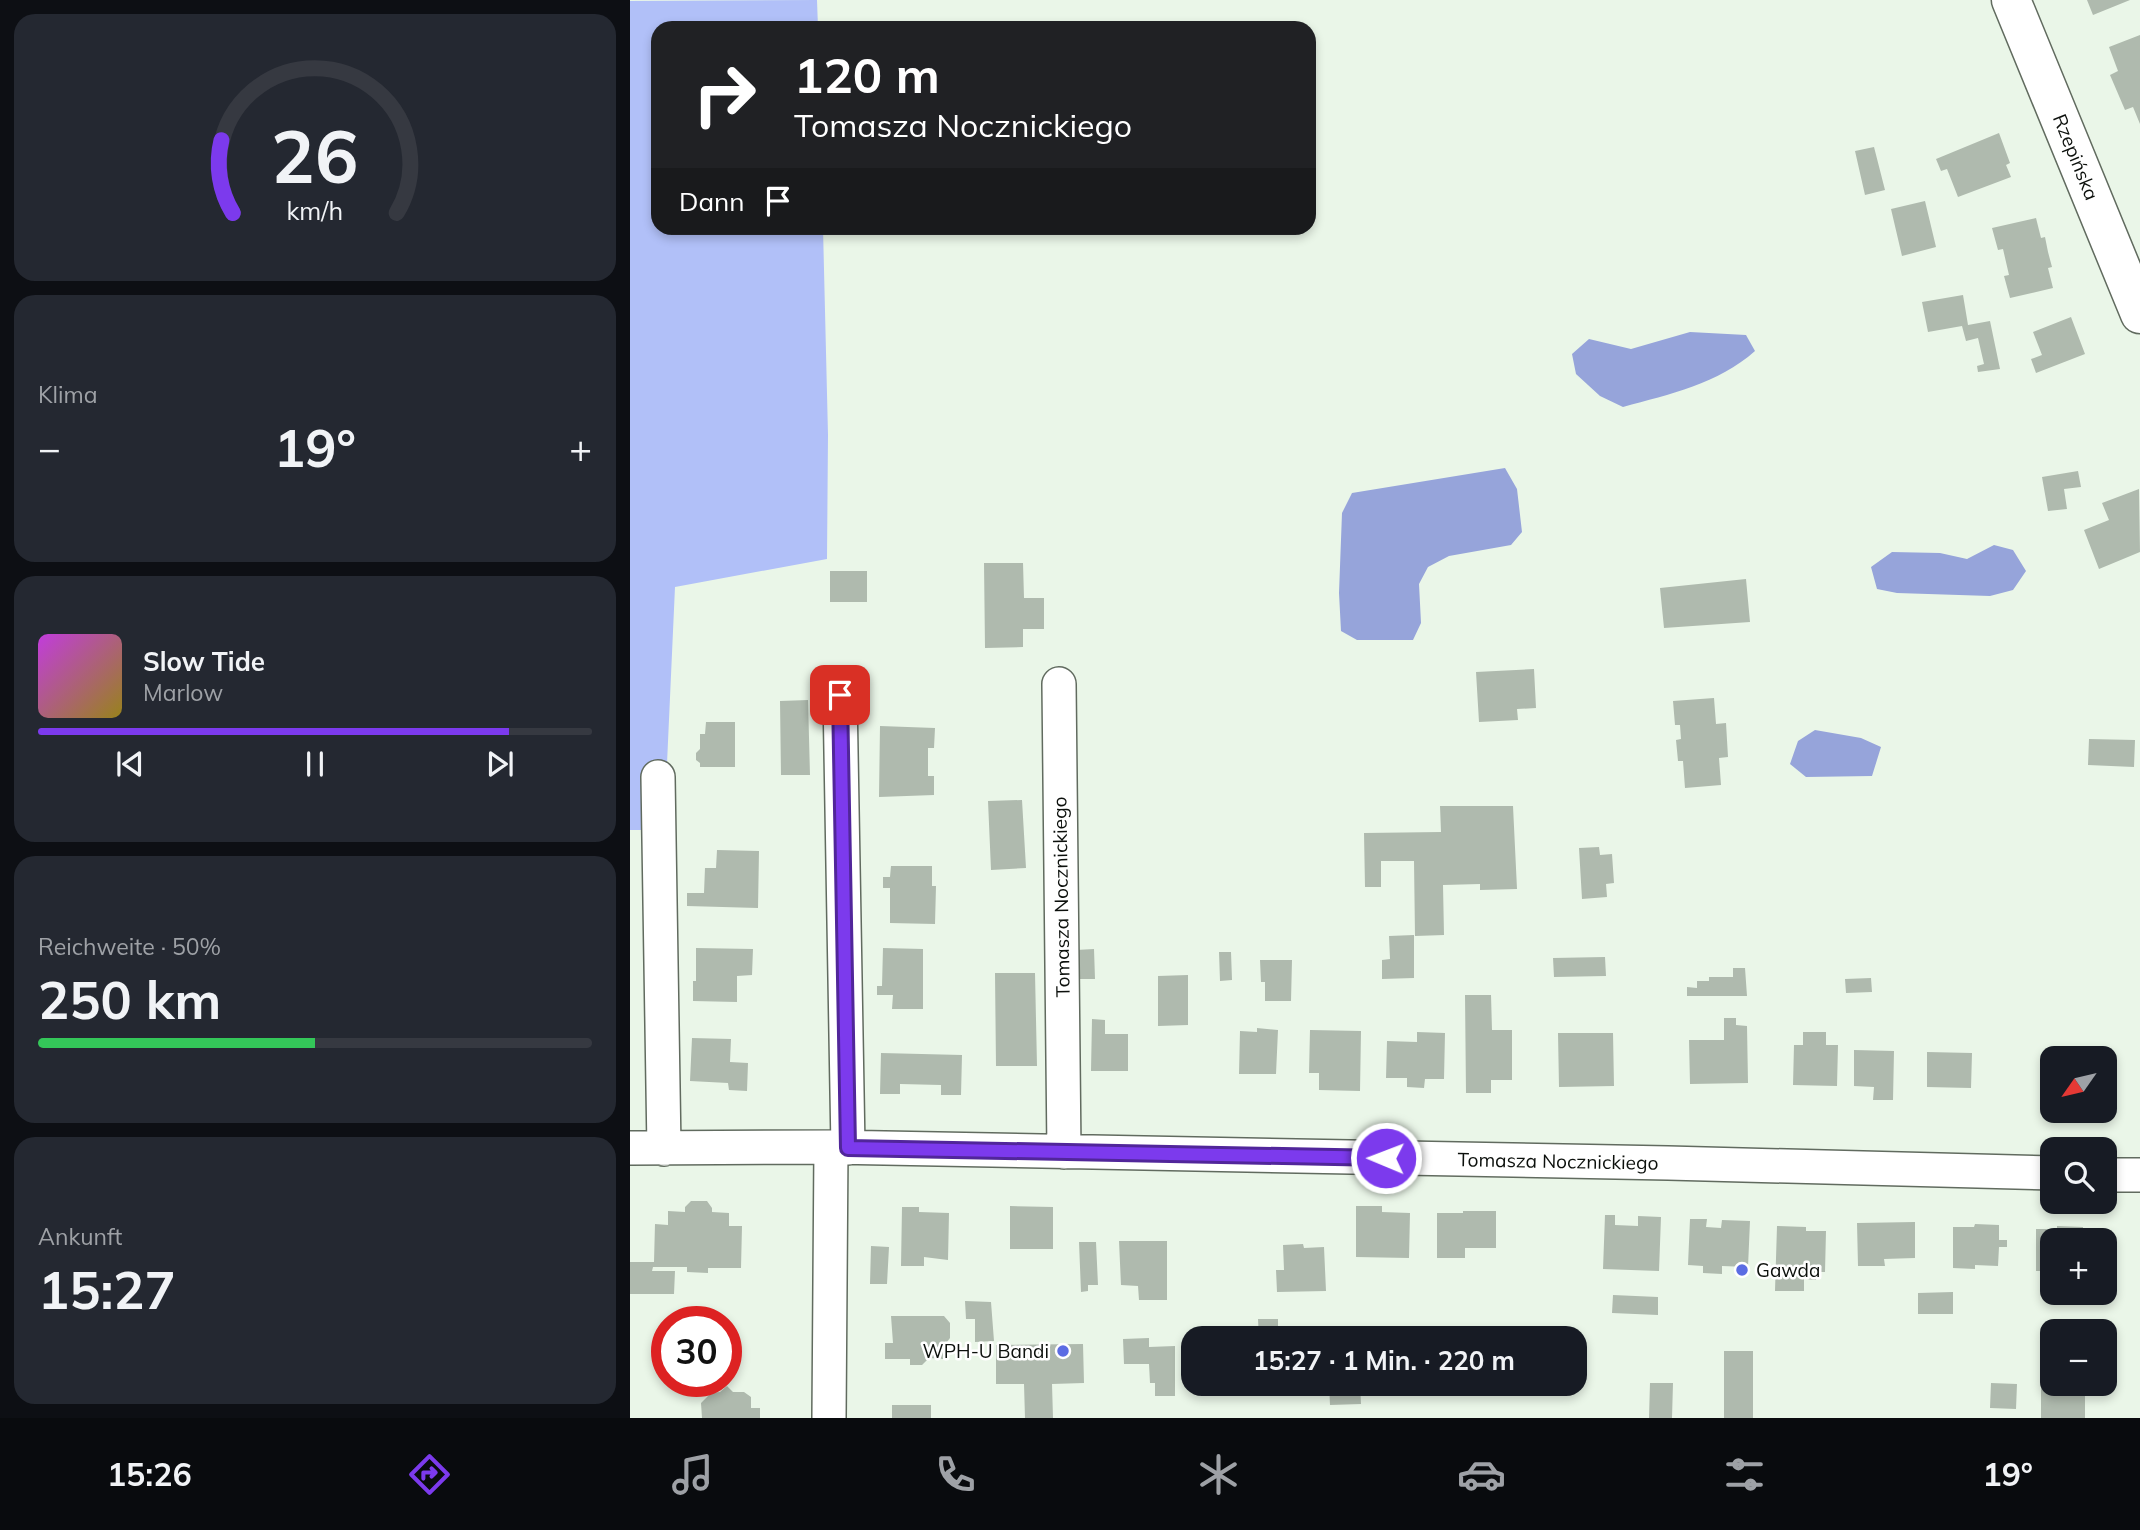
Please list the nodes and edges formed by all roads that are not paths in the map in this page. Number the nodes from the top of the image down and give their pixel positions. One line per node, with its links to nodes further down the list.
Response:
1 (2011, 0): 2 (street, Rzepińska)
2 (2140, 314)
3 (1059, 684): 9 (street, Tomasza Nocznickiego)
4 (840, 695): 6 (street)
5 (657, 777): 8 (street)
6 (840, 1147): 8 (street, Tomasza Nocznickiego); 9 (street, Tomasza Nocznickiego); 13 (street)
7 (630, 1148): 8 (street, Tomasza Nocznickiego)
8 (664, 1149)
9 (1064, 1152): 10 (street, Tomasza Nocznickiego)
10 (2040, 1173)
11 (2117, 1175): 12 (street)
12 (2140, 1175)
13 (829, 1418)

